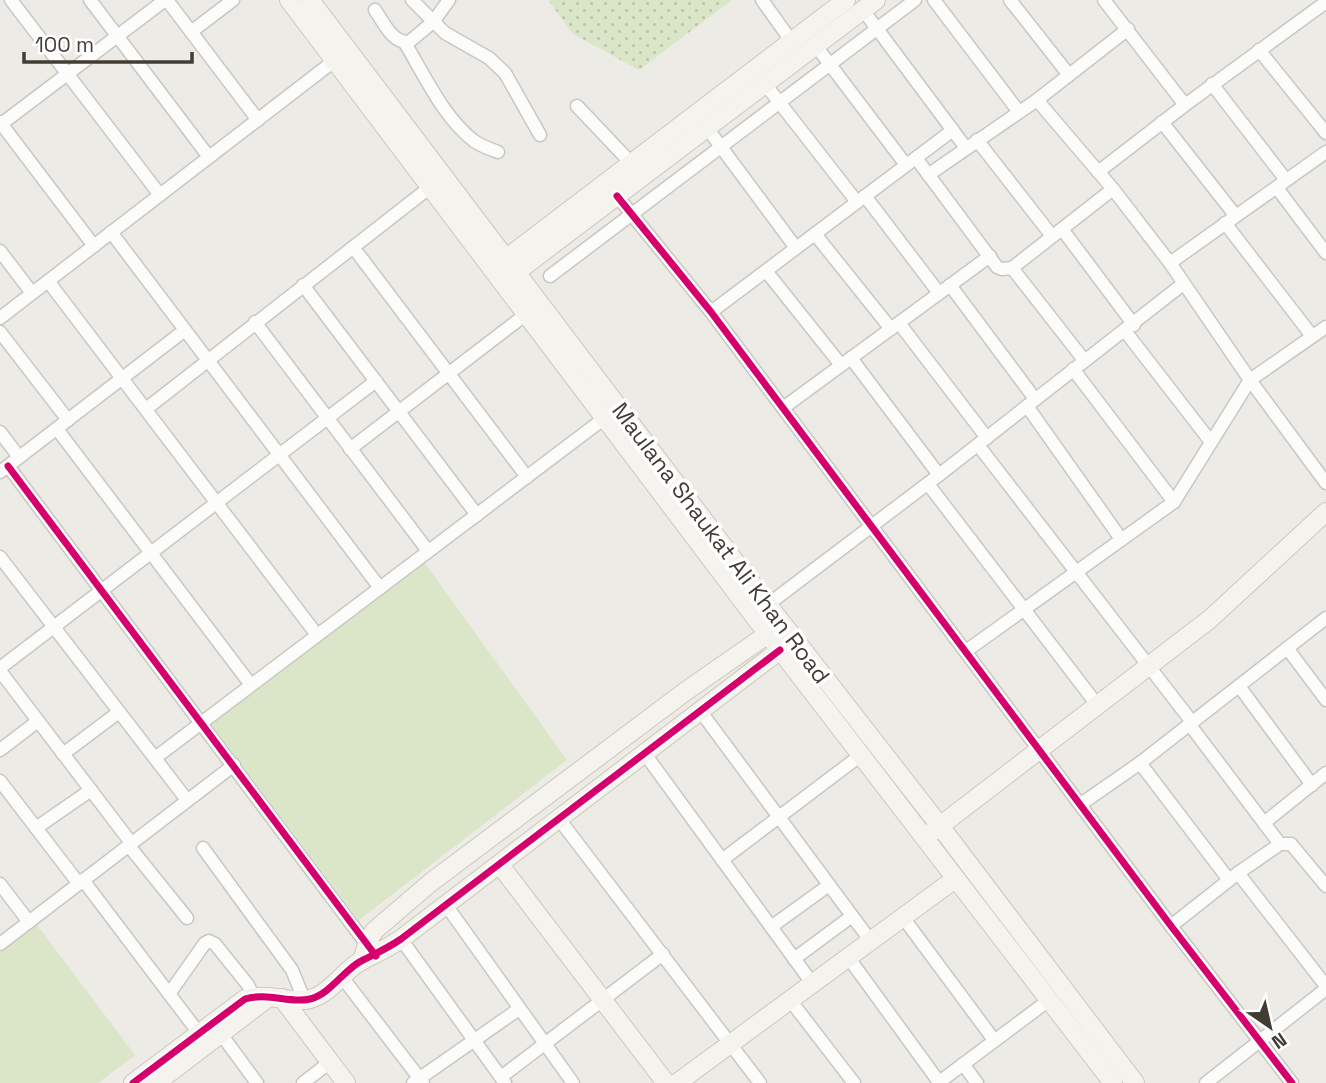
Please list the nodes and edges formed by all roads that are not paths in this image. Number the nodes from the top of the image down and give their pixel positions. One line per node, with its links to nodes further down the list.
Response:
1 (11, 0): 29 (street)
2 (90, 0): 22 (street)
3 (166, 0): 21 (street); 22 (street)
4 (233, 0): 21 (street)
5 (289, 0): 27 (main road, Maulana Shaukat Ali Khan Road)
6 (310, 0): 73 (main road, Maulana Shaukat Ali Khan Road)
7 (412, 0): 18 (street)
8 (449, 0): 18 (street)
9 (762, 0): 23 (street)
10 (846, 0): 23 (main road)
11 (915, 0): 19 (street)
12 (933, 0): 37 (street)
13 (1010, 0): 30 (street)
14 (1104, 0): 20 (street)
15 (1326, 2): 26 (street)
16 (869, 5): 19 (street); 25 (main road)
17 (375, 10): 24 (street)
18 (433, 22): 24 (street); 44 (street)
19 (877, 29): 28 (street); 42 (street)
20 (1128, 29): 30 (street); 35 (street)
21 (191, 32): 38 (street)
22 (118, 36): 29 (street); 50 (street)
23 (792, 42): 52 (main road)
24 (405, 43): 48 (street)
25 (816, 46): 28 (street); 31 (main road)
26 (1259, 50): 32 (street); 43 (street)
27 (334, 61): 38 (street); 56 (main road, Maulana Shaukat Ali Khan Road)
28 (830, 64): 34 (street); 51 (street)
29 (68, 74): 40 (street); 58 (street)
30 (1069, 75): 33 (street)
31 (765, 84): 34 (street); 41 (main road)
32 (1212, 85): 35 (street); 55 (street)
33 (1037, 100): 37 (street); 53 (street)
34 (779, 103): 46 (street); 60 (street)
35 (1185, 105): 39 (street)
36 (577, 106): 52 (street)
37 (1019, 112): 45 (street)
38 (258, 120): 50 (street)
39 (1163, 122): 53 (street); 62 (street)
40 (0, 124): 66 (street)
41 (707, 128): 46 (street); 59 (main road)
42 (953, 130): 47 (street); 51 (street)
43 (1326, 133)
44 (540, 135)
45 (977, 140): 47 (street); 64 (street)
46 (721, 147): 61 (street); 68 (street)
47 (966, 148): 54 (street)
48 (498, 152)
49 (1326, 152): 55 (street)
50 (209, 157): 58 (street)
51 (911, 161): 54 (street); 60 (street)
52 (631, 163): 73 (main road)
53 (1098, 172): 57 (street)
54 (928, 175): 71 (street)
55 (1281, 184): 62 (street); 70 (street)
56 (429, 188): 67 (street); 77 (main road, Maulana Shaukat Ali Khan Road)
57 (1113, 189): 64 (street); 72 (street)
58 (160, 195): 63 (street)
59 (617, 196): 61 (street); 73 (main road)
60 (861, 199): 65 (street); 83 (street)
61 (632, 214): 76 (street); 84 (street)
62 (1230, 219): 72 (street); 93 (street)
63 (111, 232): 66 (street); 91 (street)
64 (1057, 232): 74 (street); 90 (street)
65 (815, 234): 68 (street); 88 (street)
66 (94, 246): 78 (street)
67 (353, 247): 80 (street); 97 (street)
68 (796, 248): 75 (street)
69 (0, 251): 82 (street)
70 (1326, 253)
71 (990, 257): 74 (street); 81 (street)
72 (1170, 264): 79 (street)
73 (511, 265): 77 (main road); 133 (main road, Maulana Shaukat Ali Khan Road)
74 (1012, 268): 96 (street)
75 (766, 271): 84 (street); 95 (street)
76 (550, 276)
77 (496, 277): 85 (main road, Maulana Shaukat Ali Khan Road)
78 (48, 281): 82 (street); 98 (street)
79 (1183, 284): 90 (street); 99 (street)
80 (303, 285): 87 (street); 100 (street)
81 (950, 285): 83 (street); 101 (street)
82 (32, 293): 86 (street)
83 (939, 293): 88 (street)
84 (711, 312): 102 (street)
85 (525, 315): 97 (street); 105 (main road, Maulana Shaukat Ali Khan Road)
86 (0, 318)
87 (255, 323): 94 (street); 106 (street)
88 (895, 326): 95 (street); 110 (street)
89 (1326, 327): 93 (street)
90 (1129, 328): 96 (street); 111 (street)
91 (185, 330): 94 (street); 98 (street)
92 (0, 332): 107 (street)
93 (1312, 336): 99 (street)
94 (207, 359): 103 (street); 113 (street)
95 (846, 362): 102 (street); 116 (street)
96 (1079, 364): 101 (street); 120 (street)
97 (449, 373): 104 (street); 117 (street)
98 (122, 379): 103 (street); 107 (street)
99 (1250, 380): 111 (street); 118 (street)
100 (376, 382): 104 (street); 106 (street)
101 (1031, 403): 110 (street); 125 (street)
102 (783, 408): 124 (street)
103 (146, 409): 121 (street)
104 (398, 412): 112 (street); 123 (street)
105 (606, 417): 117 (street); 133 (main road, Maulana Shaukat Ali Khan Road)
106 (327, 418): 112 (street); 113 (street)
107 (68, 420): 108 (street)
108 (57, 429): 114 (street); 127 (street)
109 (0, 432): 114 (street)
110 (983, 441): 116 (street); 129 (street)
111 (1211, 442): 120 (street)
112 (350, 449): 126 (street)
113 (279, 455): 121 (street); 130 (street)
114 (19, 457): 115 (street)
115 (4, 469): 131 (street)
116 (939, 475): 119 (street)
117 (527, 477): 123 (street)
118 (1326, 483)
119 (928, 484): 124 (street); 132 (street)
120 (1174, 502): 125 (street)
121 (217, 503): 127 (street); 137 (street)
122 (1326, 512): 141 (main road)
123 (477, 515): 126 (street)
124 (872, 527): 133 (street); 140 (street)
125 (1121, 539): 129 (street)
126 (428, 551): 130 (street)
127 (151, 553): 131 (street); 143 (street)
128 (0, 557): 135 (street)
129 (1077, 570): 132 (street); 141 (street)
130 (380, 588): 137 (street)
131 (102, 590): 135 (street); 150 (street)
132 (1023, 609): 140 (street); 146 (street)
133 (761, 611): 136 (main road, Maulana Shaukat Ali Khan Road); 170 (main road, Maulana Shaukat Ali Khan Road)
134 (1326, 618): 138 (street)
135 (54, 627): 142 (street); 147 (street)
136 (768, 634): 139 (main road, Maulana Shaukat Ali Khan Road); 160 (main road)
137 (317, 635): 143 (street)
138 (1287, 648): 144 (street); 145 (street)
139 (780, 650): 148 (main road); 156 (main road, Maulana Shaukat Ali Khan Road)
140 (966, 651): 153 (street)
141 (1149, 666): 146 (main road); 151 (street)
142 (0, 670): 149 (street)
143 (251, 685): 150 (street)
144 (1239, 686): 151 (street); 161 (street)
145 (1326, 700)
146 (1098, 706): 153 (main road)
147 (119, 712): 154 (street); 157 (street)
148 (701, 712): 155 (main road); 167 (street)
149 (38, 721): 152 (street); 154 (street)
150 (202, 723): 157 (street); 159 (street)
151 (1191, 723): 158 (street); 169 (street)
152 (0, 750)
153 (1041, 750): 166 (street); 170 (main road)
154 (63, 754): 163 (street)
155 (645, 754): 165 (main road); 176 (street)
156 (861, 755): 167 (street); 172 (main road, Maulana Shaukat Ali Khan Road)
157 (155, 758): 164 (street)
158 (1140, 763): 166 (street); 178 (street)
159 (234, 765): 164 (street); 194 (street)
160 (570, 780): 165 (main road); 194 (main road)
161 (1321, 780): 169 (street)
162 (0, 781): 171 (street)
163 (91, 790): 171 (street); 174 (street)
164 (187, 800): 174 (street)
165 (584, 800): 168 (main road)
166 (1081, 804): 189 (street)
167 (779, 818): 176 (street); 182 (street)
168 (559, 819): 177 (main road); 195 (street)
169 (1264, 823): 173 (street)
170 (940, 826): 172 (main road); 232 (main road, Maulana Shaukat Ali Khan Road)
171 (36, 828): 180 (street)
172 (925, 839): 179 (main road, Maulana Shaukat Ali Khan Road)
173 (1280, 844): 178 (street); 183 (street)
174 (130, 845): 180 (street); 187 (street)
175 (203, 848): 203 (street)
176 (722, 860): 190 (street)
177 (500, 865): 184 (main road); 204 (main road)
178 (1233, 877): 189 (street); 200 (street)
179 (955, 879): 186 (main road); 206 (main road, Maulana Shaukat Ali Khan Road)
180 (81, 882): 188 (street); 201 (street)
181 (0, 884): 188 (street)
182 (829, 885): 185 (street); 190 (street)
183 (1326, 886)
184 (446, 905): 191 (main road); 207 (street)
185 (852, 916): 192 (street); 197 (street)
186 (902, 916): 192 (main road); 211 (street)
187 (187, 918)
188 (29, 922): 193 (street)
189 (1171, 926): 212 (street)
190 (771, 927): 197 (street)
191 (401, 939): 194 (main road); 210 (street)
192 (870, 940): 196 (main road)
193 (0, 944)
194 (368, 953): 198 (main road)
195 (663, 954): 204 (street); 214 (street)
196 (848, 957): 199 (main road); 229 (street)
197 (794, 959): 199 (street)
198 (342, 977): 203 (main road); 219 (street)
199 (812, 983): 205 (main road)
200 (1324, 994): 212 (street)
201 (169, 995): 202 (street); 208 (street)
202 (268, 997): 203 (main road); 208 (main road); 209 (main road); 215 (main road)
203 (304, 999)
204 (603, 1000): 213 (street); 225 (main road)
205 (790, 1000): 214 (main road); 228 (street)
206 (1049, 1000): 211 (street); 231 (main road, Maulana Shaukat Ali Khan Road)
207 (519, 1009): 210 (street); 213 (street)
208 (198, 1032): 220 (main road)
209 (221, 1034): 217 (main road); 221 (street)
210 (474, 1040): 218 (street); 219 (street)
211 (994, 1040): 216 (street)
212 (1260, 1041): 233 (street); 234 (street)
213 (545, 1044): 218 (street); 224 (street)
214 (730, 1044): 226 (main road); 227 (street)
215 (330, 1062): 222 (street); 223 (main road)
216 (963, 1064): 229 (street); 230 (street)
217 (168, 1080)
218 (503, 1080)
219 (419, 1082)
220 (133, 1083)
221 (257, 1083)
222 (303, 1083)
223 (346, 1083)
224 (573, 1083)
225 (666, 1083)
226 (677, 1083)
227 (760, 1083)
228 (854, 1083)
229 (939, 1083)
230 (977, 1083)
231 (1113, 1083)
232 (1135, 1083)
233 (1206, 1083)
234 (1292, 1083)

